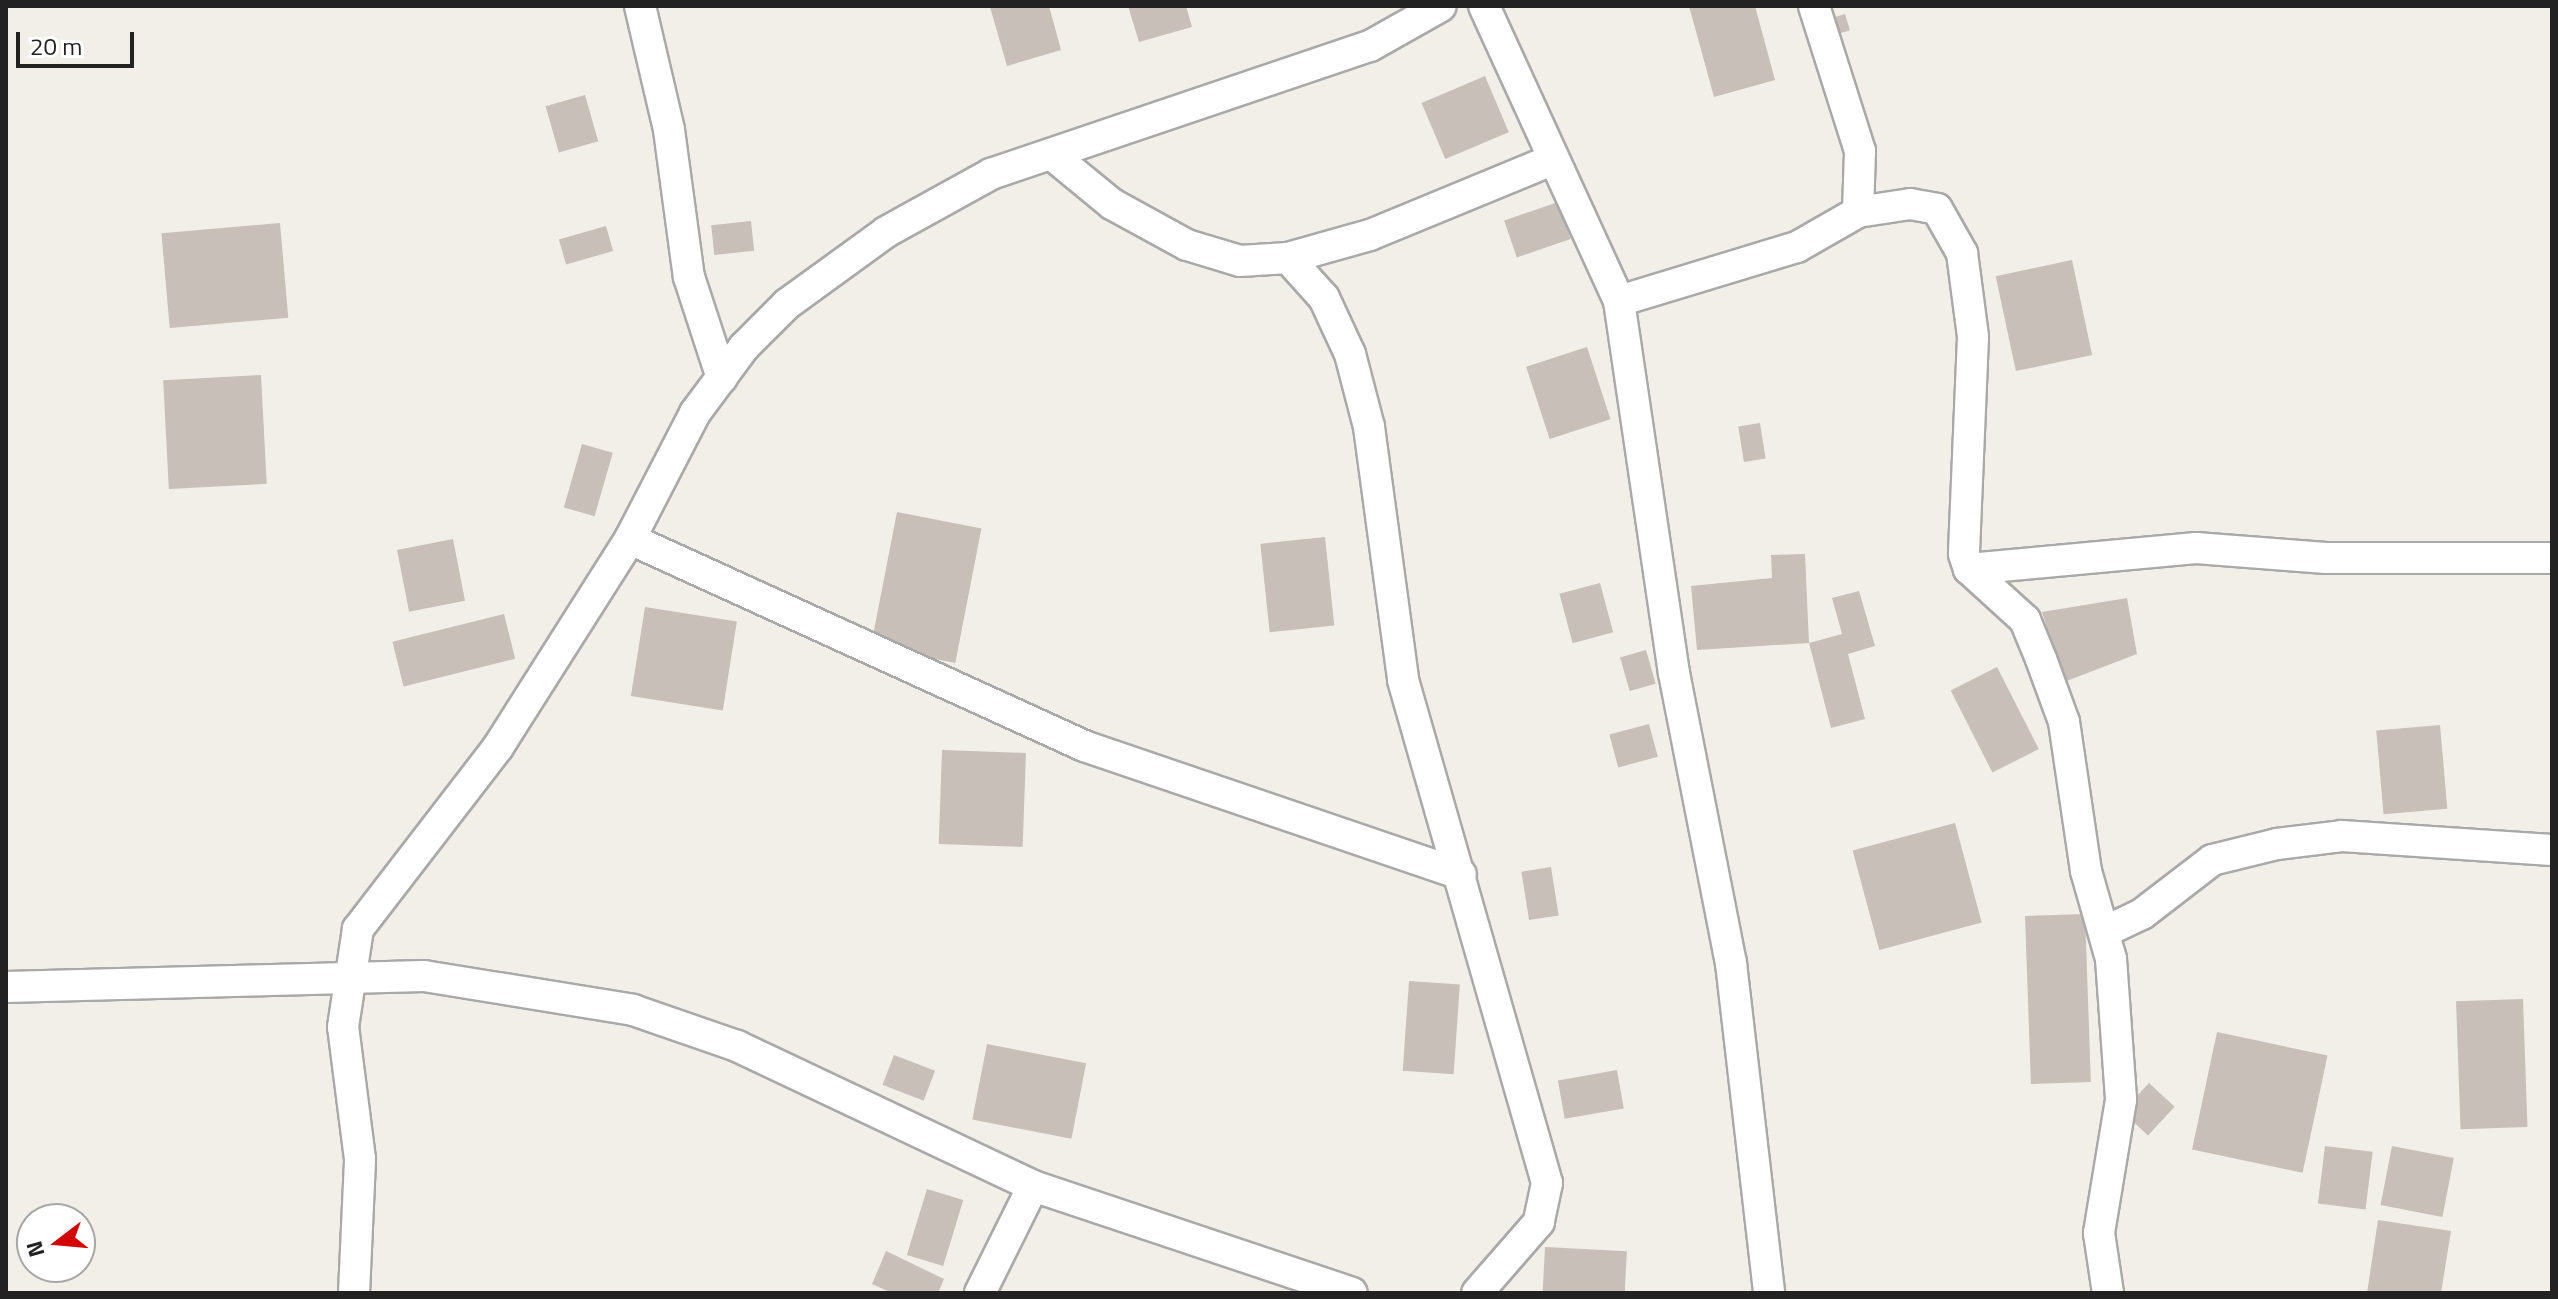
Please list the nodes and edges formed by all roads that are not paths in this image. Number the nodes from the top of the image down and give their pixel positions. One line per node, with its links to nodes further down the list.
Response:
1 (640, 6): 10 (street)
2 (1441, 6): 5 (street)
3 (1484, 6): 6 (street)
4 (1814, 6): 7 (street)
5 (1051, 154): 8 (street); 10 (street)
6 (1552, 160): 8 (street); 9 (street)
7 (1858, 212): 9 (street); 13 (street)
8 (1288, 258): 15 (street)
9 (1619, 301): 20 (street)
10 (722, 378): 11 (street)
11 (630, 539): 15 (street); 17 (street)
12 (2552, 558): 13 (street)
13 (1969, 569): 16 (street)
14 (2552, 850): 16 (street)
15 (1461, 874): 24 (street)
16 (2104, 932): 25 (street)
17 (346, 975): 18 (street); 19 (street); 21 (street)
18 (6, 987)
19 (1033, 1186): 22 (street); 23 (street)
20 (1764, 1286)
21 (354, 1293)
22 (980, 1293)
23 (1352, 1293)
24 (1477, 1293)
25 (2108, 1293)

